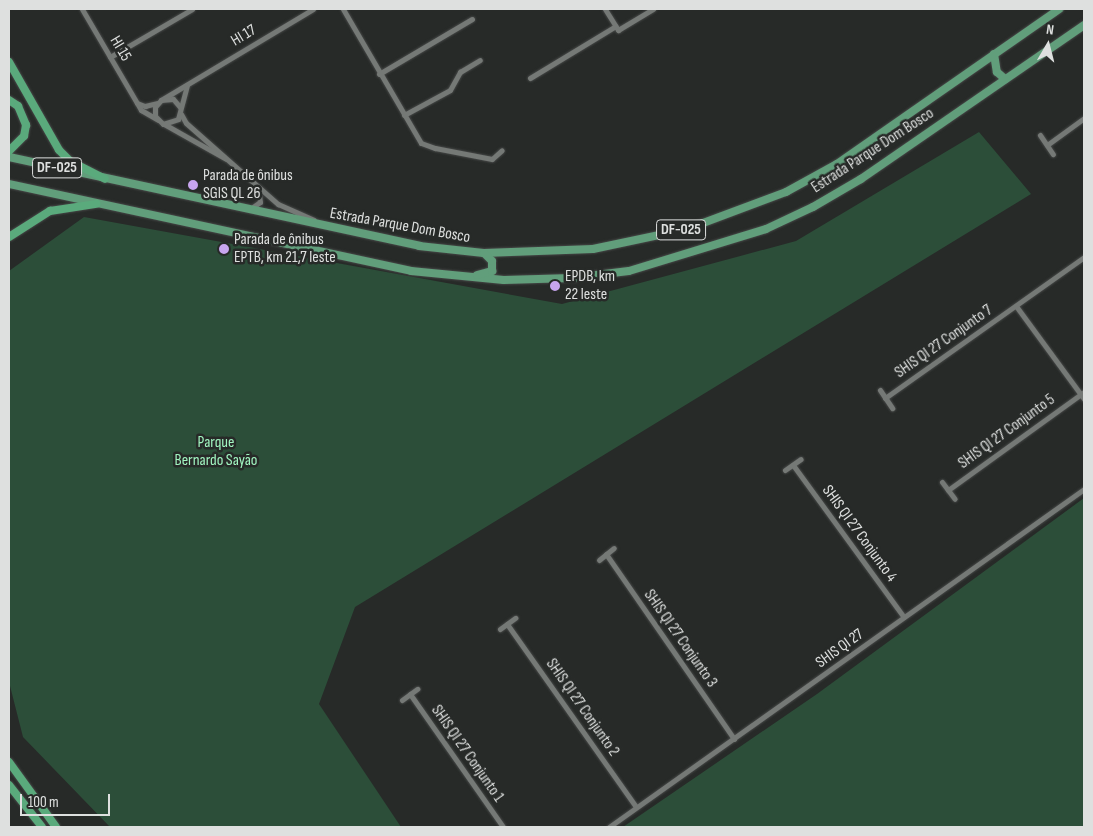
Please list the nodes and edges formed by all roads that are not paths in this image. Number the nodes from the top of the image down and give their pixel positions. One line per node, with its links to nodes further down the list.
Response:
1 (82, 9): 12 (street, HI 15)
2 (192, 9): 12 (street)
3 (313, 9): 18 (street, HI 17)
4 (343, 9): 15 (street)
5 (605, 9): 10 (street)
6 (653, 9): 10 (street)
7 (1059, 9): 11 (main road, Estrada Parque Dom Bosco / DF-025)
8 (472, 19): 15 (street)
9 (1084, 25): 17 (main road, Estrada Parque Dom Bosco / DF-025)
10 (617, 28): 16 (street)
11 (994, 54): 17 (main road); 42 (main road, Estrada Parque Dom Bosco / DF-025)
12 (110, 57): 21 (street, HI 15)
13 (480, 60): 24 (street)
14 (9, 62): 35 (highway)
15 (380, 74): 24 (street)
16 (530, 78)
17 (1005, 80): 44 (main road, Estrada Parque Dom Bosco / DF-025)
18 (187, 84): 20 (street, HI 17); 22 (street)
19 (9, 100): 31 (highway)
20 (159, 101): 21 (street); 22 (street); 26 (street)
21 (137, 103): 26 (street, HI 15)
22 (180, 107): 23 (street)
23 (180, 114): 27 (street); 34 (street)
24 (404, 115): 30 (street)
25 (1084, 118): 29 (street)
26 (158, 120): 27 (street)
27 (163, 124): 34 (street)
28 (1040, 135): 29 (street)
29 (1047, 145): 32 (street)
30 (502, 150)
31 (9, 151)
32 (1053, 154)
33 (9, 157): 35 (main road, Estrada Parque Dom Bosco / DF-025)
34 (232, 161): 37 (street)
35 (105, 179): 39 (main road, Estrada Parque Dom Bosco / DF-025)
36 (9, 184): 38 (main road, Estrada Parque Dom Bosco / DF-025)
37 (257, 184): 39 (street); 40 (street)
38 (96, 204): 41 (highway); 44 (main road, Estrada Parque Dom Bosco / DF-025)
39 (247, 210): 40 (main road, Estrada Parque Dom Bosco / DF-025)
40 (348, 232): 42 (main road, Estrada Parque Dom Bosco / DF-025)
41 (9, 237)
42 (484, 254): 44 (main road)
43 (1084, 257): 45 (street, SHIS QI 27 Conjunto 7)
44 (454, 276)
45 (1016, 306): 47 (street); 48 (street, SHIS QI 27 Conjunto 7)
46 (880, 390): 48 (street)
47 (1083, 395): 54 (street, SHIS QI 27 Conjunto 5)
48 (885, 398): 49 (street)
49 (892, 408)
50 (801, 459): 51 (street)
51 (793, 465): 52 (street); 60 (street, SHIS QI 27 Conjunto 4)
52 (785, 470)
53 (942, 482): 54 (street)
54 (948, 490): 56 (street)
55 (1084, 490): 60 (street, SHIS QI 27)
56 (955, 499)
57 (614, 548): 58 (street)
58 (606, 554): 59 (street); 67 (street, SHIS QI 27 Conjunto 3)
59 (598, 560)
60 (904, 617): 67 (street, SHIS QI 27)
61 (515, 618): 62 (street)
62 (507, 624): 63 (street); 70 (street, SHIS QI 27 Conjunto 2)
63 (500, 629)
64 (418, 689): 65 (street)
65 (410, 694): 66 (street); 73 (street, SHIS QI 27 Conjunto 1)
66 (402, 700)
67 (734, 739): 70 (street, SHIS QI 27)
68 (9, 762): 72 (highway)
69 (9, 785): 71 (highway)
70 (636, 807): 74 (street, SHIS QI 27)
71 (42, 827)
72 (56, 827)
73 (503, 827)
74 (609, 827)

